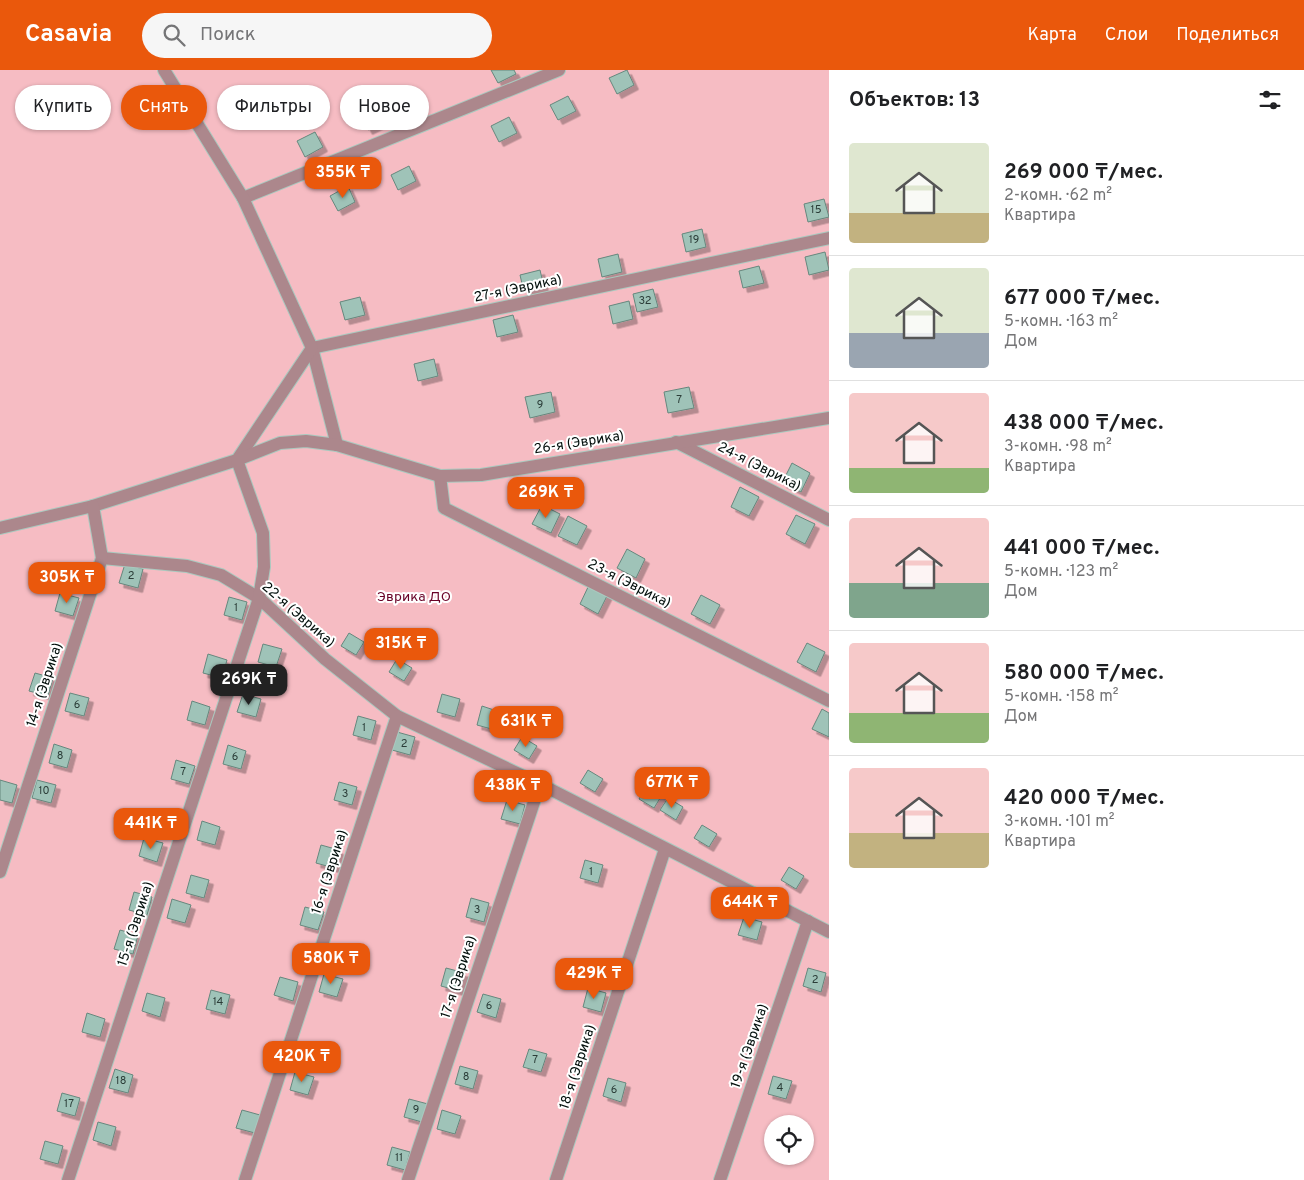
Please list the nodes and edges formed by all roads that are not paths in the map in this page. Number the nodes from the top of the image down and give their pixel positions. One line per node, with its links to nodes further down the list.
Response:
1 (164, 70): 3 (lane)
2 (559, 70): 3 (lane)
3 (243, 198): 5 (lane)
4 (829, 238): 5 (lane, 27-я (Эврика))
5 (312, 348): 8 (lane); 9 (lane)
6 (829, 418): 7 (lane, 26-я (Эврика))
7 (676, 442): 10 (lane, 26-я (Эврика)); 12 (lane, 24-я (Эврика))
8 (337, 445): 9 (lane); 10 (lane, 26-я (Эврика))
9 (237, 460): 11 (lane); 15 (lane, 15-я (Эврика))
10 (440, 476): 16 (lane, 23-я (Эврика))
11 (93, 506): 13 (lane); 14 (lane, 14-я (Эврика))
12 (829, 520)
13 (0, 528)
14 (102, 558): 15 (lane, 22-я (Эврика)); 20 (lane, 14-я (Эврика))
15 (258, 598): 17 (lane, 22-я (Эврика)); 23 (lane, 15-я (Эврика))
16 (829, 701)
17 (397, 716): 18 (lane, 22-я (Эврика)); 24 (lane, 16-я (Эврика))
18 (540, 784): 19 (lane, 22-я (Эврика)); 25 (lane, 17-я (Эврика))
19 (665, 848): 21 (lane, 22-я (Эврика)); 26 (lane, 18-я (Эврика))
20 (0, 872)
21 (808, 922): 22 (lane, 22-я (Эврика)); 27 (lane, 19-я (Эврика))
22 (829, 932)
23 (68, 1180)
24 (245, 1180)
25 (408, 1180)
26 (556, 1180)
27 (720, 1180)

